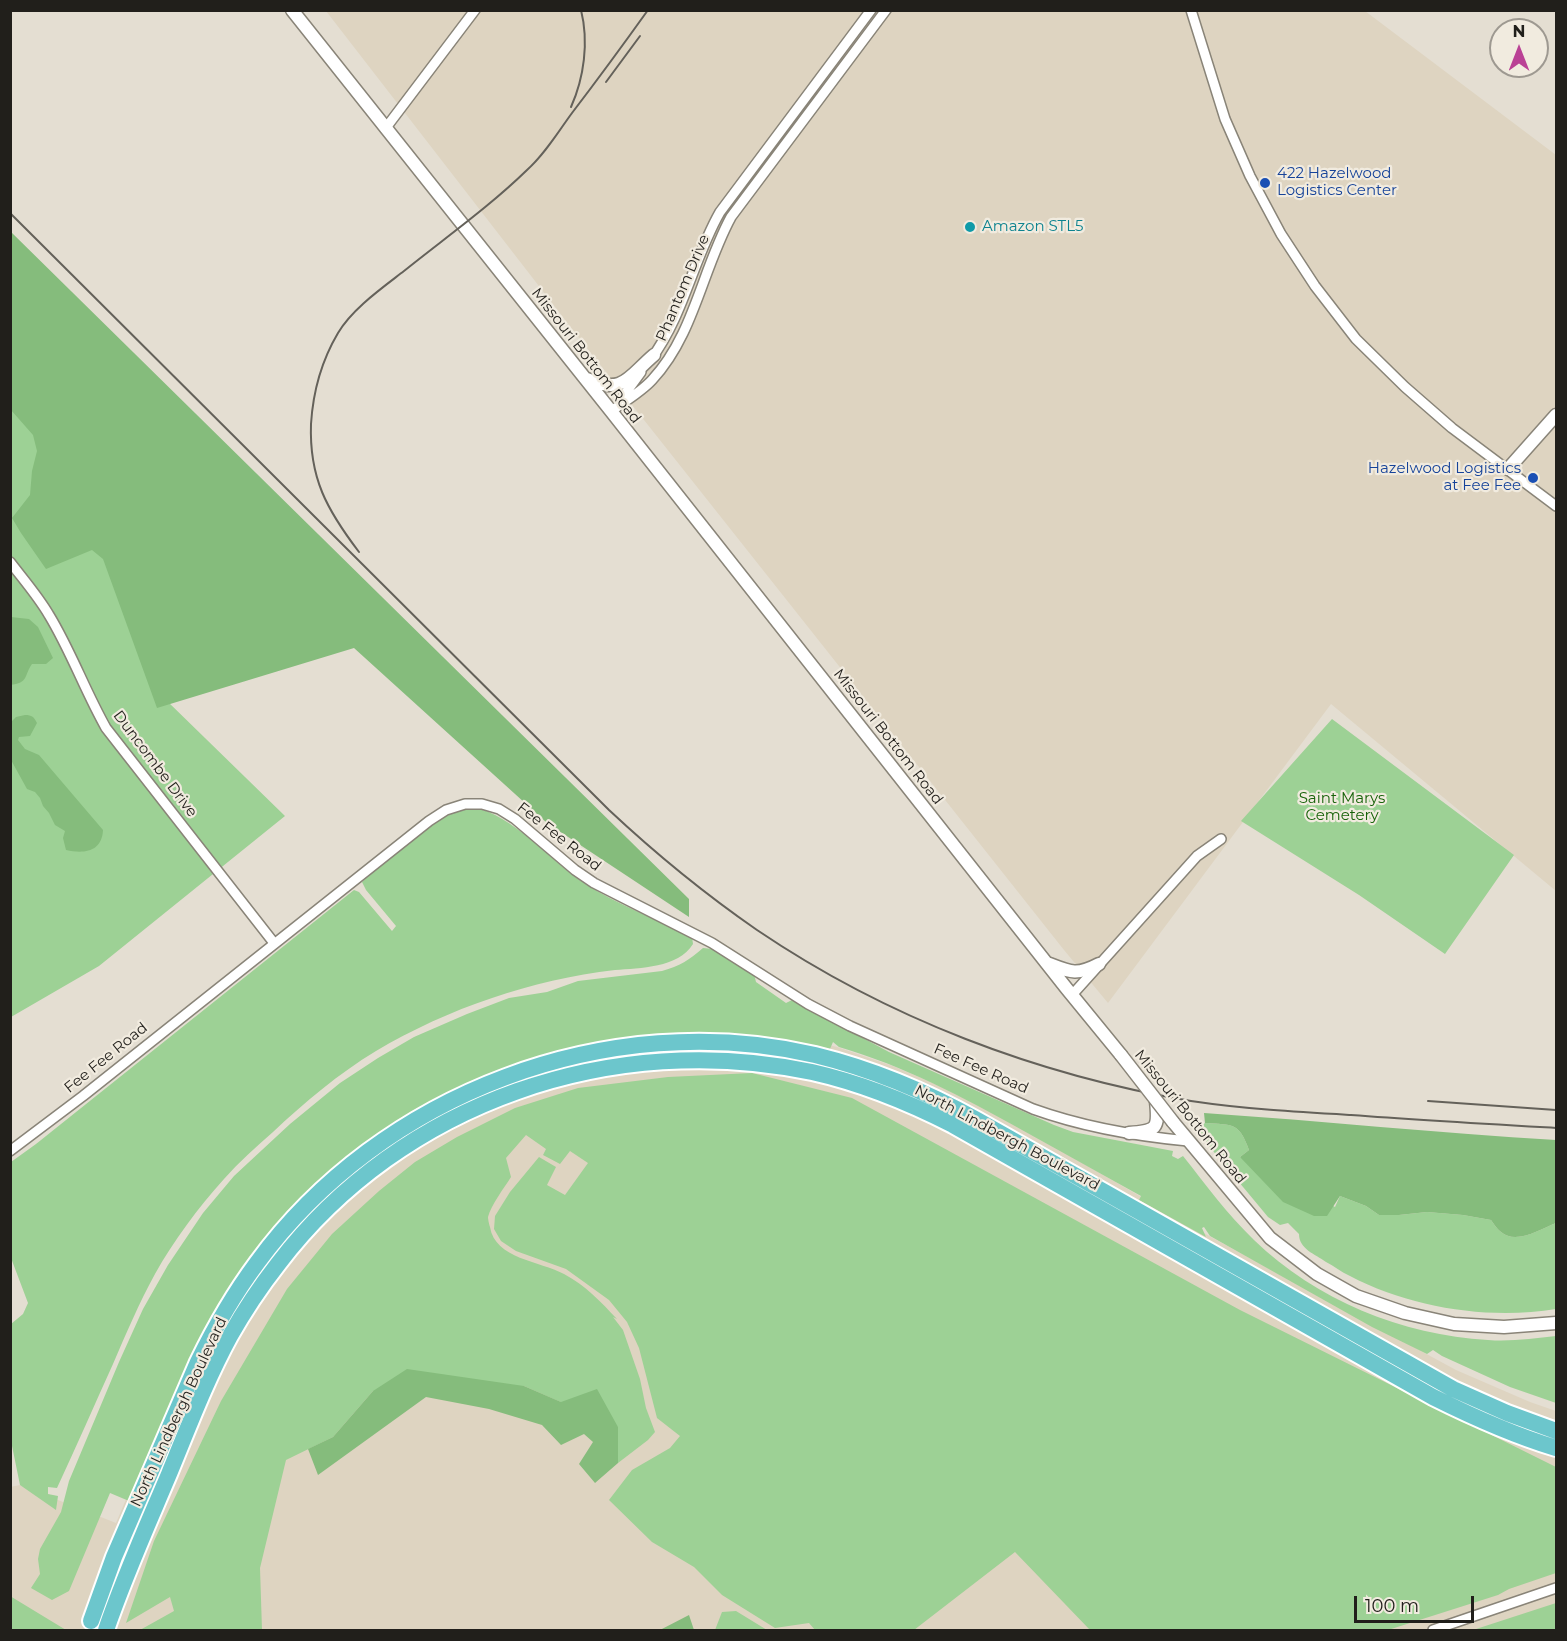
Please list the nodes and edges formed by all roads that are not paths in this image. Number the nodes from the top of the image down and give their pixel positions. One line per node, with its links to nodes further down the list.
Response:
1 (292, 10): 6 (street, Missouri Bottom Road)
2 (475, 10): 6 (street)
3 (871, 10): 7 (street, Phantom Drive)
4 (886, 10): 9 (street, Phantom Drive)
5 (1191, 10): 11 (street)
6 (385, 129): 8 (street, Missouri Bottom Road)
7 (654, 355): 8 (street); 9 (street, Phantom Drive)
8 (585, 378): 9 (street, Missouri Bottom Road)
9 (611, 411): 16 (street, Missouri Bottom Road)
10 (1557, 415): 11 (street)
11 (1508, 469): 12 (street)
12 (1557, 506)
13 (10, 562): 15 (street, Duncombe Drive)
14 (1221, 838): 17 (street)
15 (274, 943): 20 (street, Fee Fee Road); 22 (street, Fee Fee Road)
16 (1046, 962): 17 (street); 18 (street, Missouri Bottom Road)
17 (1099, 964): 18 (street)
18 (1072, 995): 19 (street, Missouri Bottom Road, bridge)
19 (1156, 1101): 20 (street); 21 (street, Missouri Bottom Road, bridge)
20 (1129, 1133): 21 (street, Fee Fee Road)
21 (1188, 1142): 23 (street, Missouri Bottom Road)
22 (10, 1151)
23 (1557, 1323)
24 (1557, 1431): 27 (highway, North Lindbergh Boulevard)
25 (1557, 1448): 28 (highway, North Lindbergh Boulevard)
26 (1557, 1588): 29 (street)
27 (91, 1621)
28 (106, 1630)
29 (1433, 1630)

